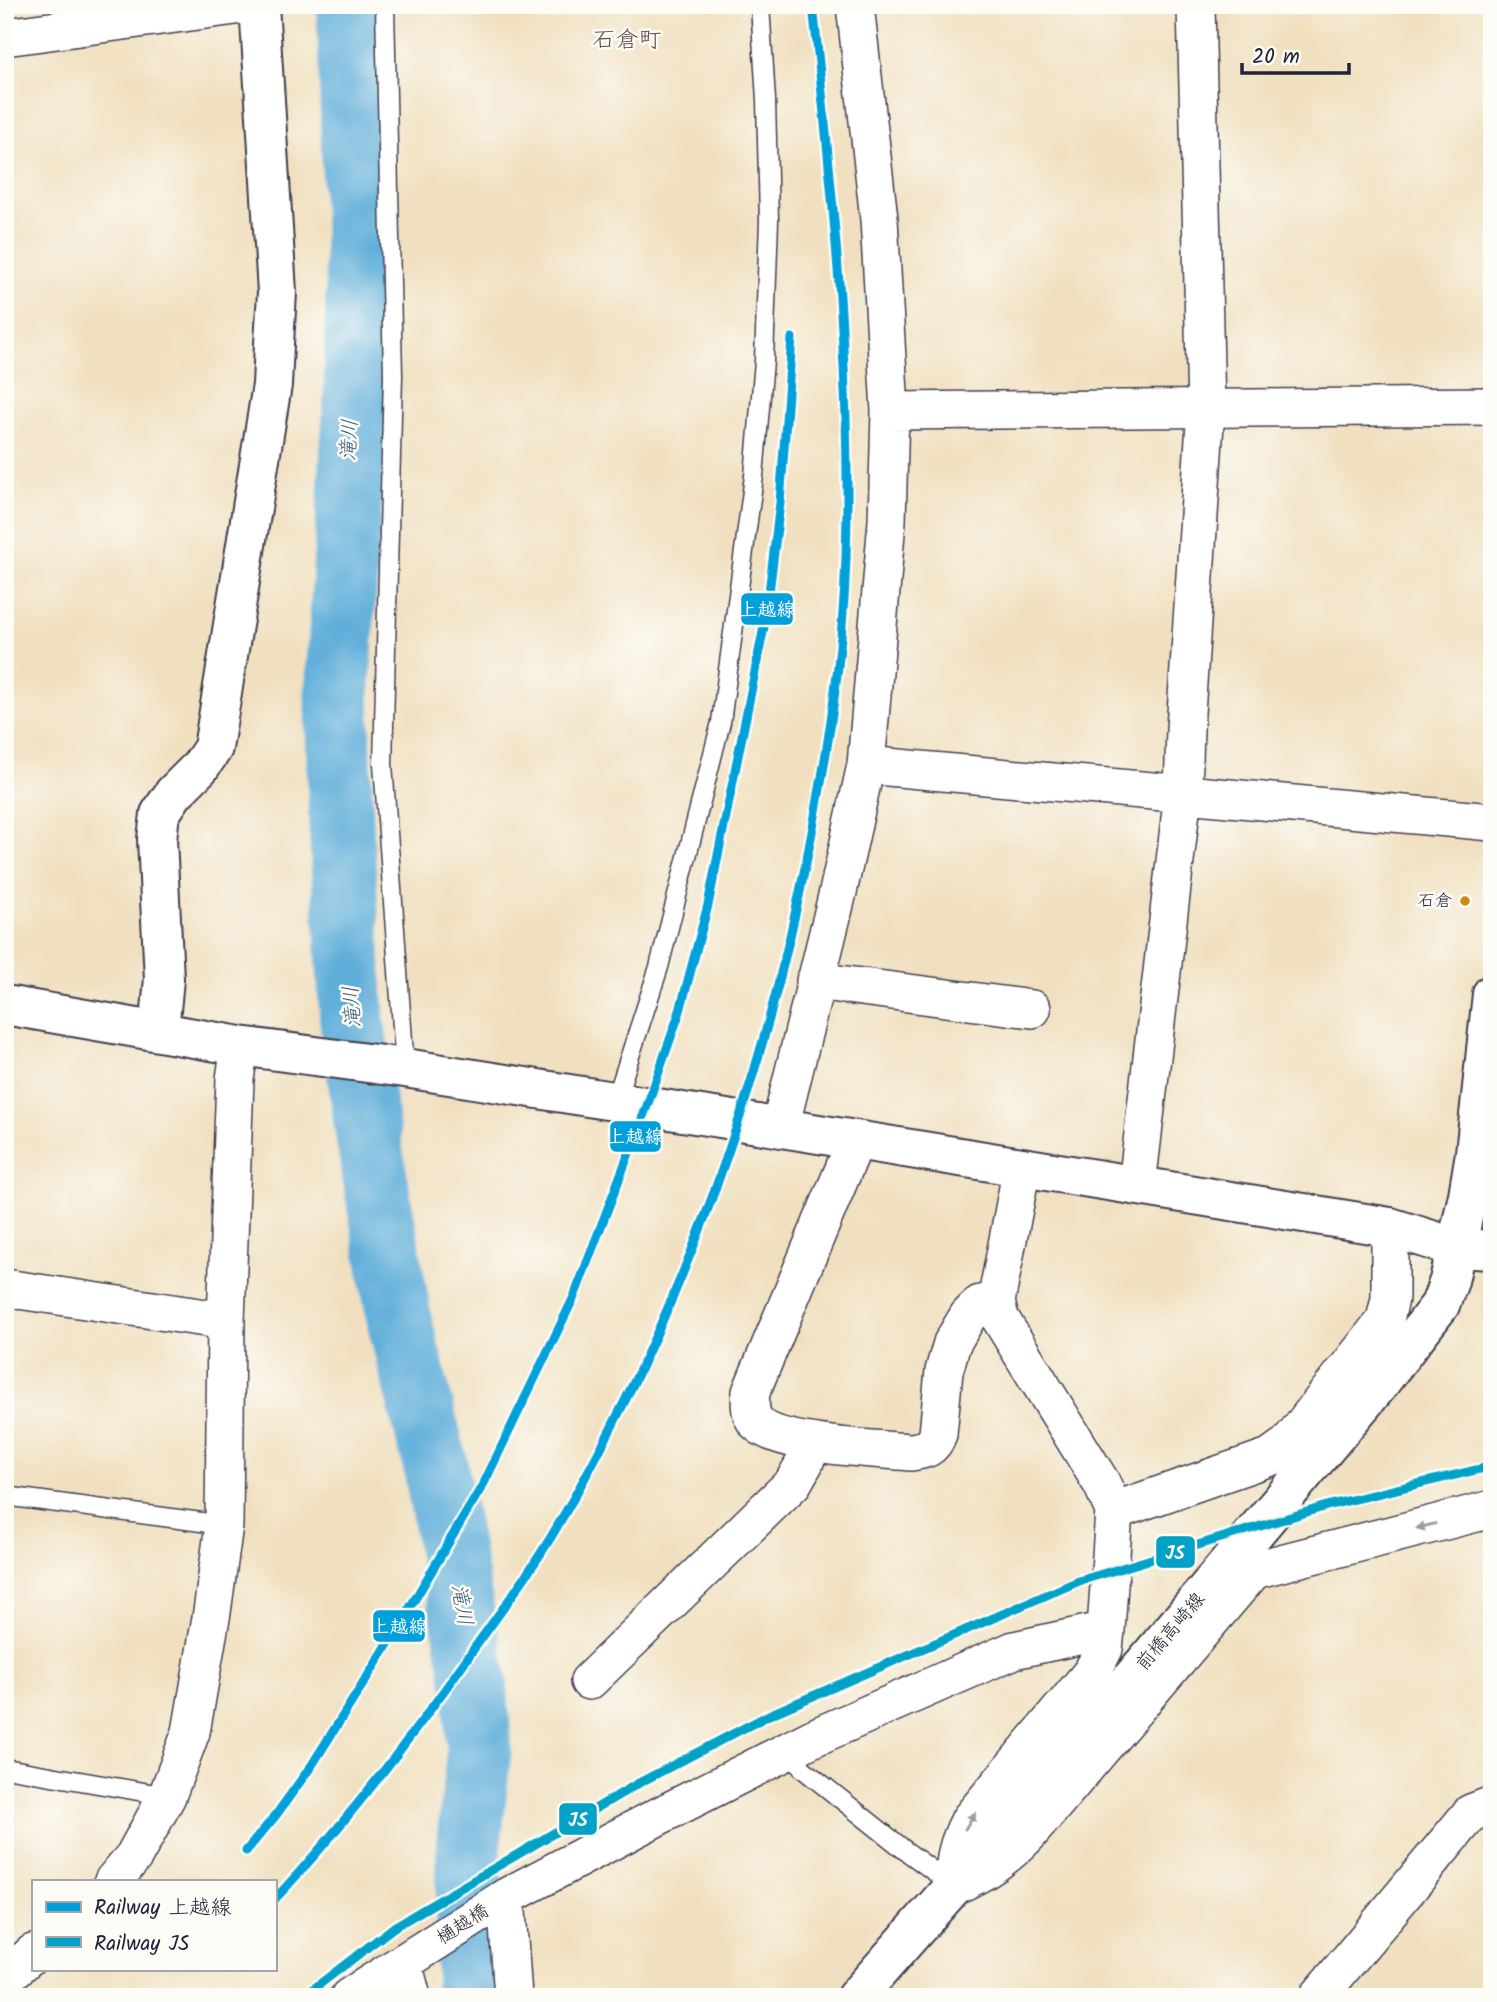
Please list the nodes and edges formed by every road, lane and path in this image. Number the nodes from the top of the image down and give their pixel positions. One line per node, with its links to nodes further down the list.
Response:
1 (243, 5): 7 (street)
2 (259, 5): 18 (street)
3 (385, 5): 20 (lane)
4 (760, 5): 21 (lane)
5 (855, 5): 10 (street)
6 (1196, 5): 9 (street)
7 (5, 37)
8 (1492, 406): 9 (street)
9 (1206, 408): 10 (street); 12 (street)
10 (890, 411): 11 (street)
11 (866, 765): 12 (street); 14 (street)
12 (1183, 793): 13 (street); 25 (street)
13 (1492, 822)
14 (815, 982): 17 (street); 22 (street)
15 (1492, 994): 27 (street, 前橋高崎線)
16 (5, 1005): 18 (street)
17 (1032, 1009)
18 (159, 1031): 19 (street)
19 (240, 1046): 20 (street); 30 (street)
20 (405, 1068): 21 (street)
21 (615, 1102): 22 (street)
22 (780, 1128): 23 (street)
23 (856, 1140): 24 (street); 31 (street)
24 (1022, 1167): 25 (street); 29 (street)
25 (1137, 1185): 26 (street)
26 (1390, 1227): 27 (street); 34 (street)
27 (1474, 1249): 43 (street, 前橋高崎線)
28 (5, 1287): 30 (street)
29 (996, 1302): 31 (street); 34 (street)
30 (226, 1321): 35 (street)
31 (810, 1443): 37 (street)
32 (5, 1496): 35 (lane)
33 (1492, 1509): 43 (street, one-way to 43)
34 (1114, 1511): 36 (street)
35 (224, 1525): 40 (street)
36 (1106, 1630): 38 (street, 樋越橋); 43 (street, one-way to 36)
37 (589, 1681)
38 (791, 1750): 43 (lane); 44 (street, 樋越橋)
39 (5, 1768): 40 (lane)
40 (167, 1796): 42 (street)
41 (1492, 1805): 49 (street)
42 (114, 1880)
43 (954, 1886): 48 (street, 前橋高崎線)
44 (501, 1900): 45 (street, 樋越橋); 47 (street)
45 (405, 1981): 46 (street, 樋越橋)
46 (349, 1997)
47 (513, 1997)
48 (856, 1997)
49 (1318, 1997)

